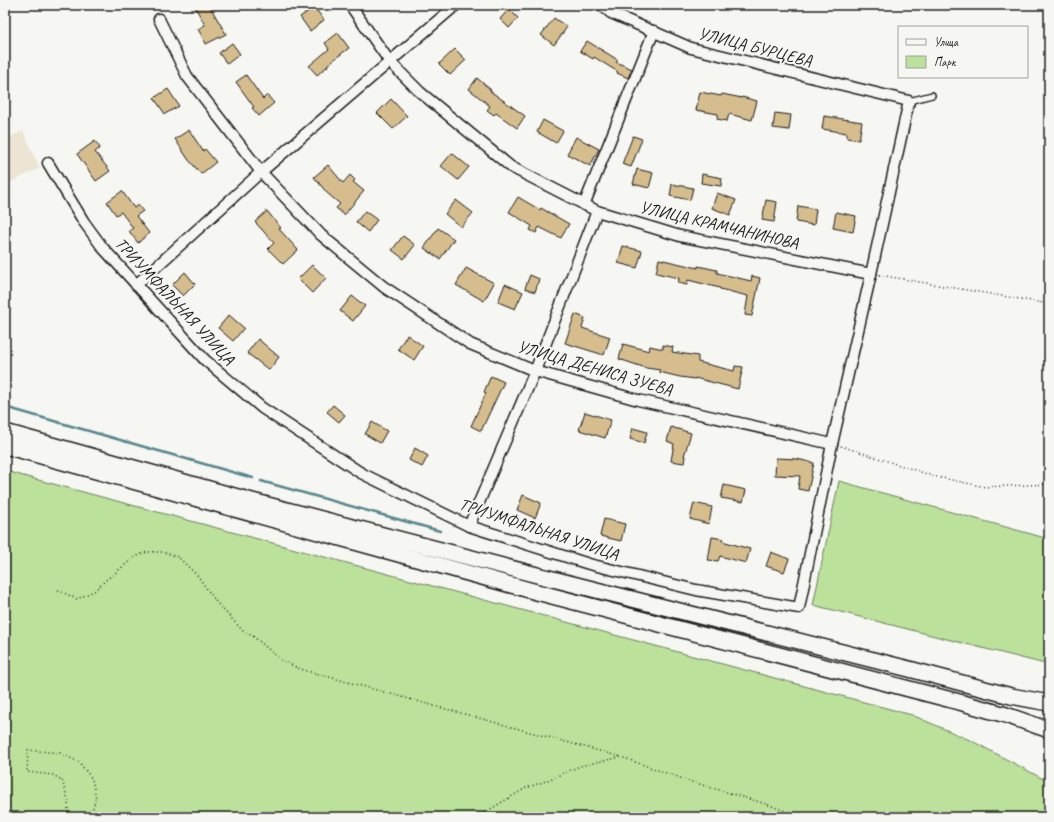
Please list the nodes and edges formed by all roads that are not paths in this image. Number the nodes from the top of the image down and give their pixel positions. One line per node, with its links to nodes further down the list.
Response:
1 (350, 5): 6 (street, УЛИЦА КРАМЧАНИНОВА)
2 (456, 5): 6 (street)
3 (600, 5): 5 (street, УЛИЦА БУРЦЕВА)
4 (159, 19): 10 (street, УЛИЦА ДЕНИСА ЗУЕВА)
5 (654, 32): 8 (street, УЛИЦА БУРЦЕВА); 11 (street)
6 (390, 62): 10 (street); 11 (street, УЛИЦА КРАМЧАНИНОВА)
7 (932, 95): 8 (lane)
8 (909, 101): 13 (street)
9 (48, 163): 14 (street, ТРИУМФАЛЬНАЯ УЛИЦА)
10 (260, 172): 14 (street); 15 (street, УЛИЦА ДЕНИСА ЗУЕВА)
11 (584, 205): 12 (street, УЛИЦА КРАМЧАНИНОВА)
12 (597, 211): 13 (street, УЛИЦА КРАМЧАНИНОВА); 15 (street)
13 (871, 274): 17 (street)
14 (136, 284): 19 (street, ТРИУМФАЛЬНАЯ УЛИЦА)
15 (535, 371): 17 (street, УЛИЦА ДЕНИСА ЗУЕВА); 19 (street)
16 (5, 432): 20 (main road)
17 (832, 444): 19 (street, ТРИУМФАЛЬНАЯ УЛИЦА)
18 (5, 446): 21 (main road)
19 (469, 526)
20 (1049, 703)
21 (1049, 730)

